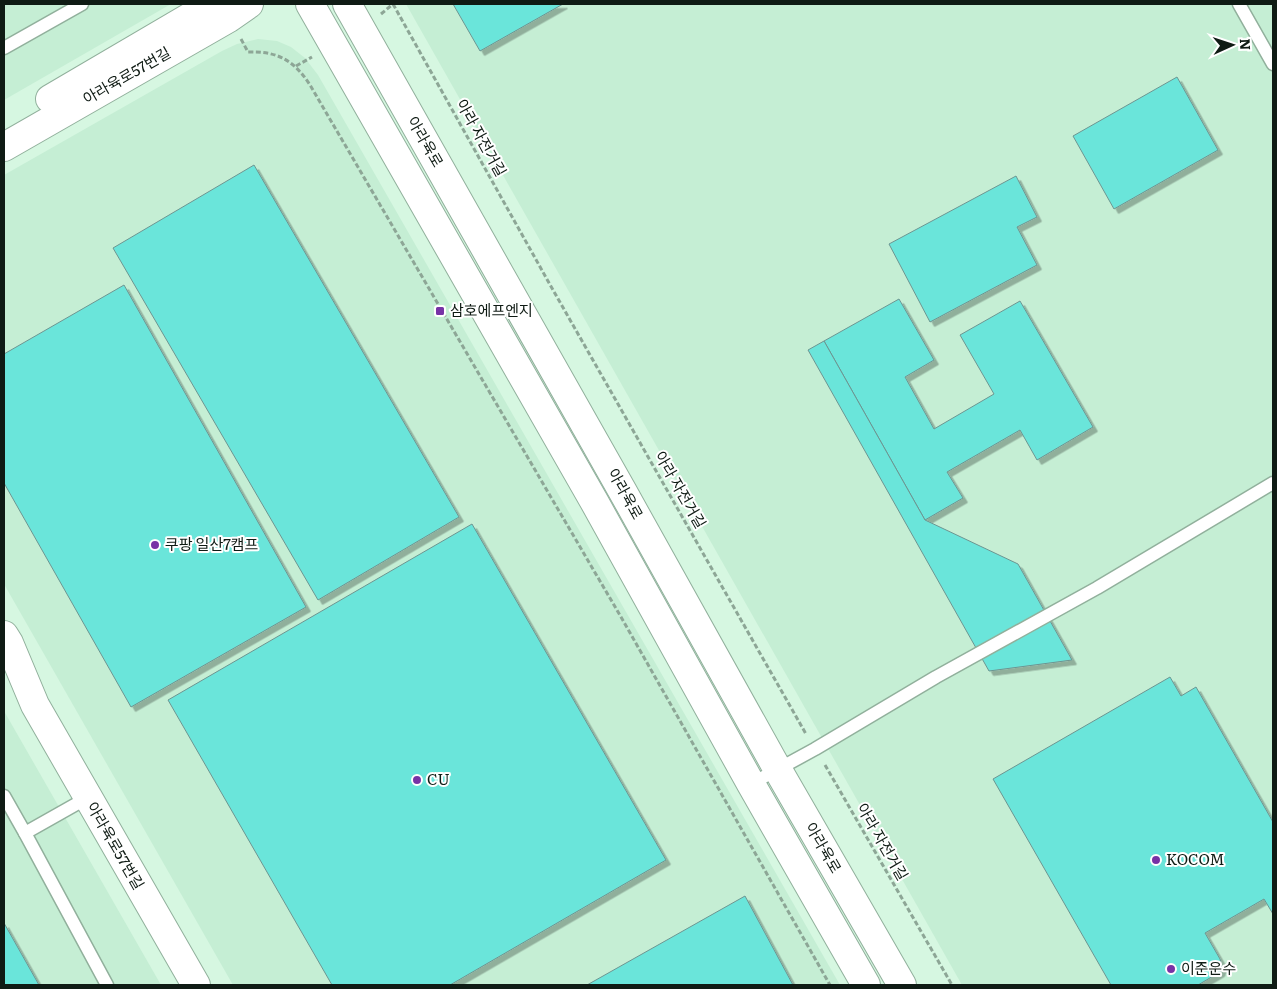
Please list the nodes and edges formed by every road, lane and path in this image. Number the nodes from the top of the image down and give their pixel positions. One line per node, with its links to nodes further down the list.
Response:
1 (82, 4): 8 (lane)
2 (212, 4): 11 (street, 아라육로57번길)
3 (249, 4): 12 (street, 아라육로57번길)
4 (310, 4): 19 (street, 아라육로)
5 (347, 4): 18 (street, 아라육로)
6 (393, 4): 17 (path, 아라 자전거길)
7 (1239, 4): 10 (lane)
8 (4, 48)
9 (248, 52): 25 (path)
10 (1273, 64)
11 (4, 126)
12 (4, 147)
13 (1273, 483): 17 (lane)
14 (4, 635): 16 (street, 아라육로57번길)
15 (4, 665): 16 (street, 아라육로57번길)
16 (35, 706): 21 (street, 아라육로57번길)
17 (815, 749): 18 (lane); 28 (path, 아라 자전거길)
18 (778, 770): 19 (lane); 27 (street, 아라육로)
19 (752, 784): 26 (street, 아라육로)
20 (4, 796): 22 (lane)
21 (88, 798): 22 (lane); 24 (street, 아라육로57번길)
22 (25, 833): 23 (lane)
23 (107, 985)
24 (196, 985)
25 (830, 985)
26 (866, 985)
27 (902, 985)
28 (952, 985)

